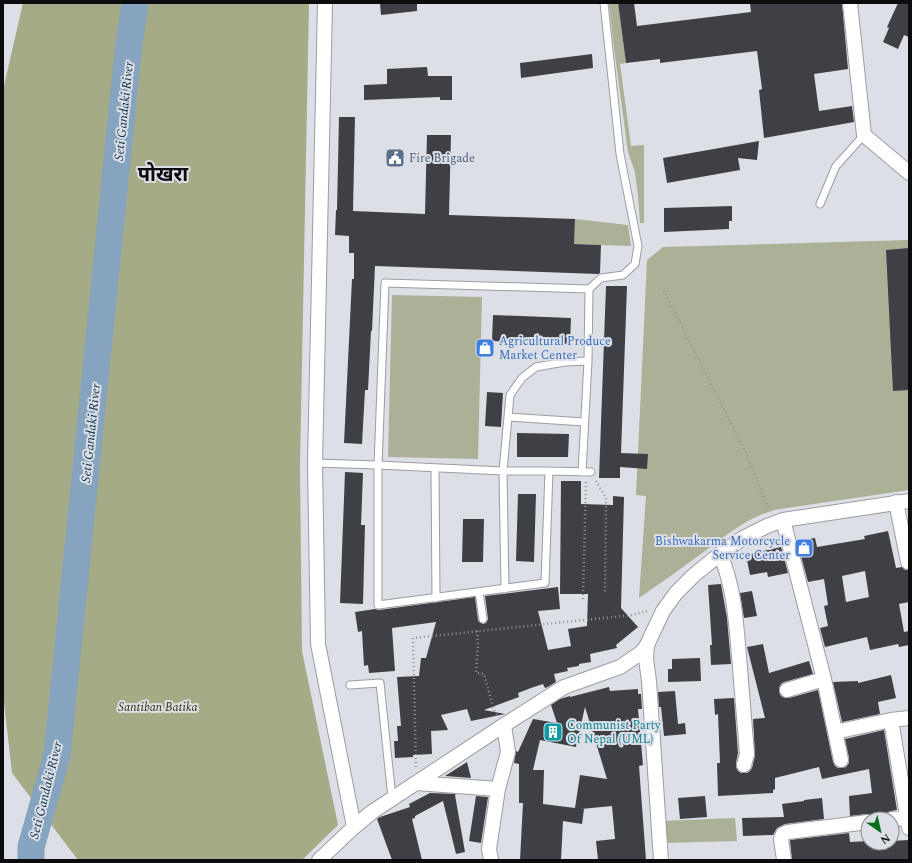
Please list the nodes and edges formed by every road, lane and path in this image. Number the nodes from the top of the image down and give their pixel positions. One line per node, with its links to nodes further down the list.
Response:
1 (325, 3): 12 (street)
2 (604, 3): 7 (lane)
3 (850, 3): 4 (street)
4 (864, 135): 5 (street); 6 (lane)
5 (909, 173)
6 (820, 204)
7 (590, 289): 9 (lane); 13 (lane)
8 (664, 291): 19 (path)
9 (588, 361): 10 (lane); 11 (lane)
10 (508, 417): 11 (lane); 15 (lane)
11 (584, 422): 17 (lane)
12 (315, 463): 13 (lane); 45 (street)
13 (378, 465): 14 (lane); 25 (lane)
14 (435, 468): 15 (lane); 25 (lane)
15 (503, 471): 16 (lane); 22 (lane)
16 (548, 471): 17 (lane); 22 (lane)
17 (586, 472): 24 (path); 26 (path)
18 (902, 502): 19 (street); 21 (street)
19 (779, 522): 20 (street); 31 (street)
20 (720, 554): 27 (street); 39 (street)
21 (908, 562)
22 (505, 589): 23 (lane)
23 (479, 592): 25 (lane); 28 (lane)
24 (606, 593)
25 (436, 598)
26 (583, 599)
27 (663, 611): 29 (path); 30 (street)
28 (483, 619)
29 (477, 631): 36 (path); 40 (path)
30 (647, 645): 36 (street); 48 (street)
31 (824, 679): 33 (street); 37 (street)
32 (350, 685): 42 (lane)
33 (787, 690)
34 (909, 718): 35 (street)
35 (891, 720): 37 (street); 44 (street)
36 (504, 725): 40 (street); 41 (street)
37 (835, 732): 38 (street)
38 (841, 760)
39 (744, 766)
40 (416, 783): 41 (street); 42 (street)
41 (498, 789): 47 (street)
42 (392, 798): 45 (street)
43 (860, 823): 49 (street)
44 (908, 823)
45 (354, 827): 46 (street)
46 (319, 860)
47 (491, 860)
48 (661, 860)
49 (784, 860)

